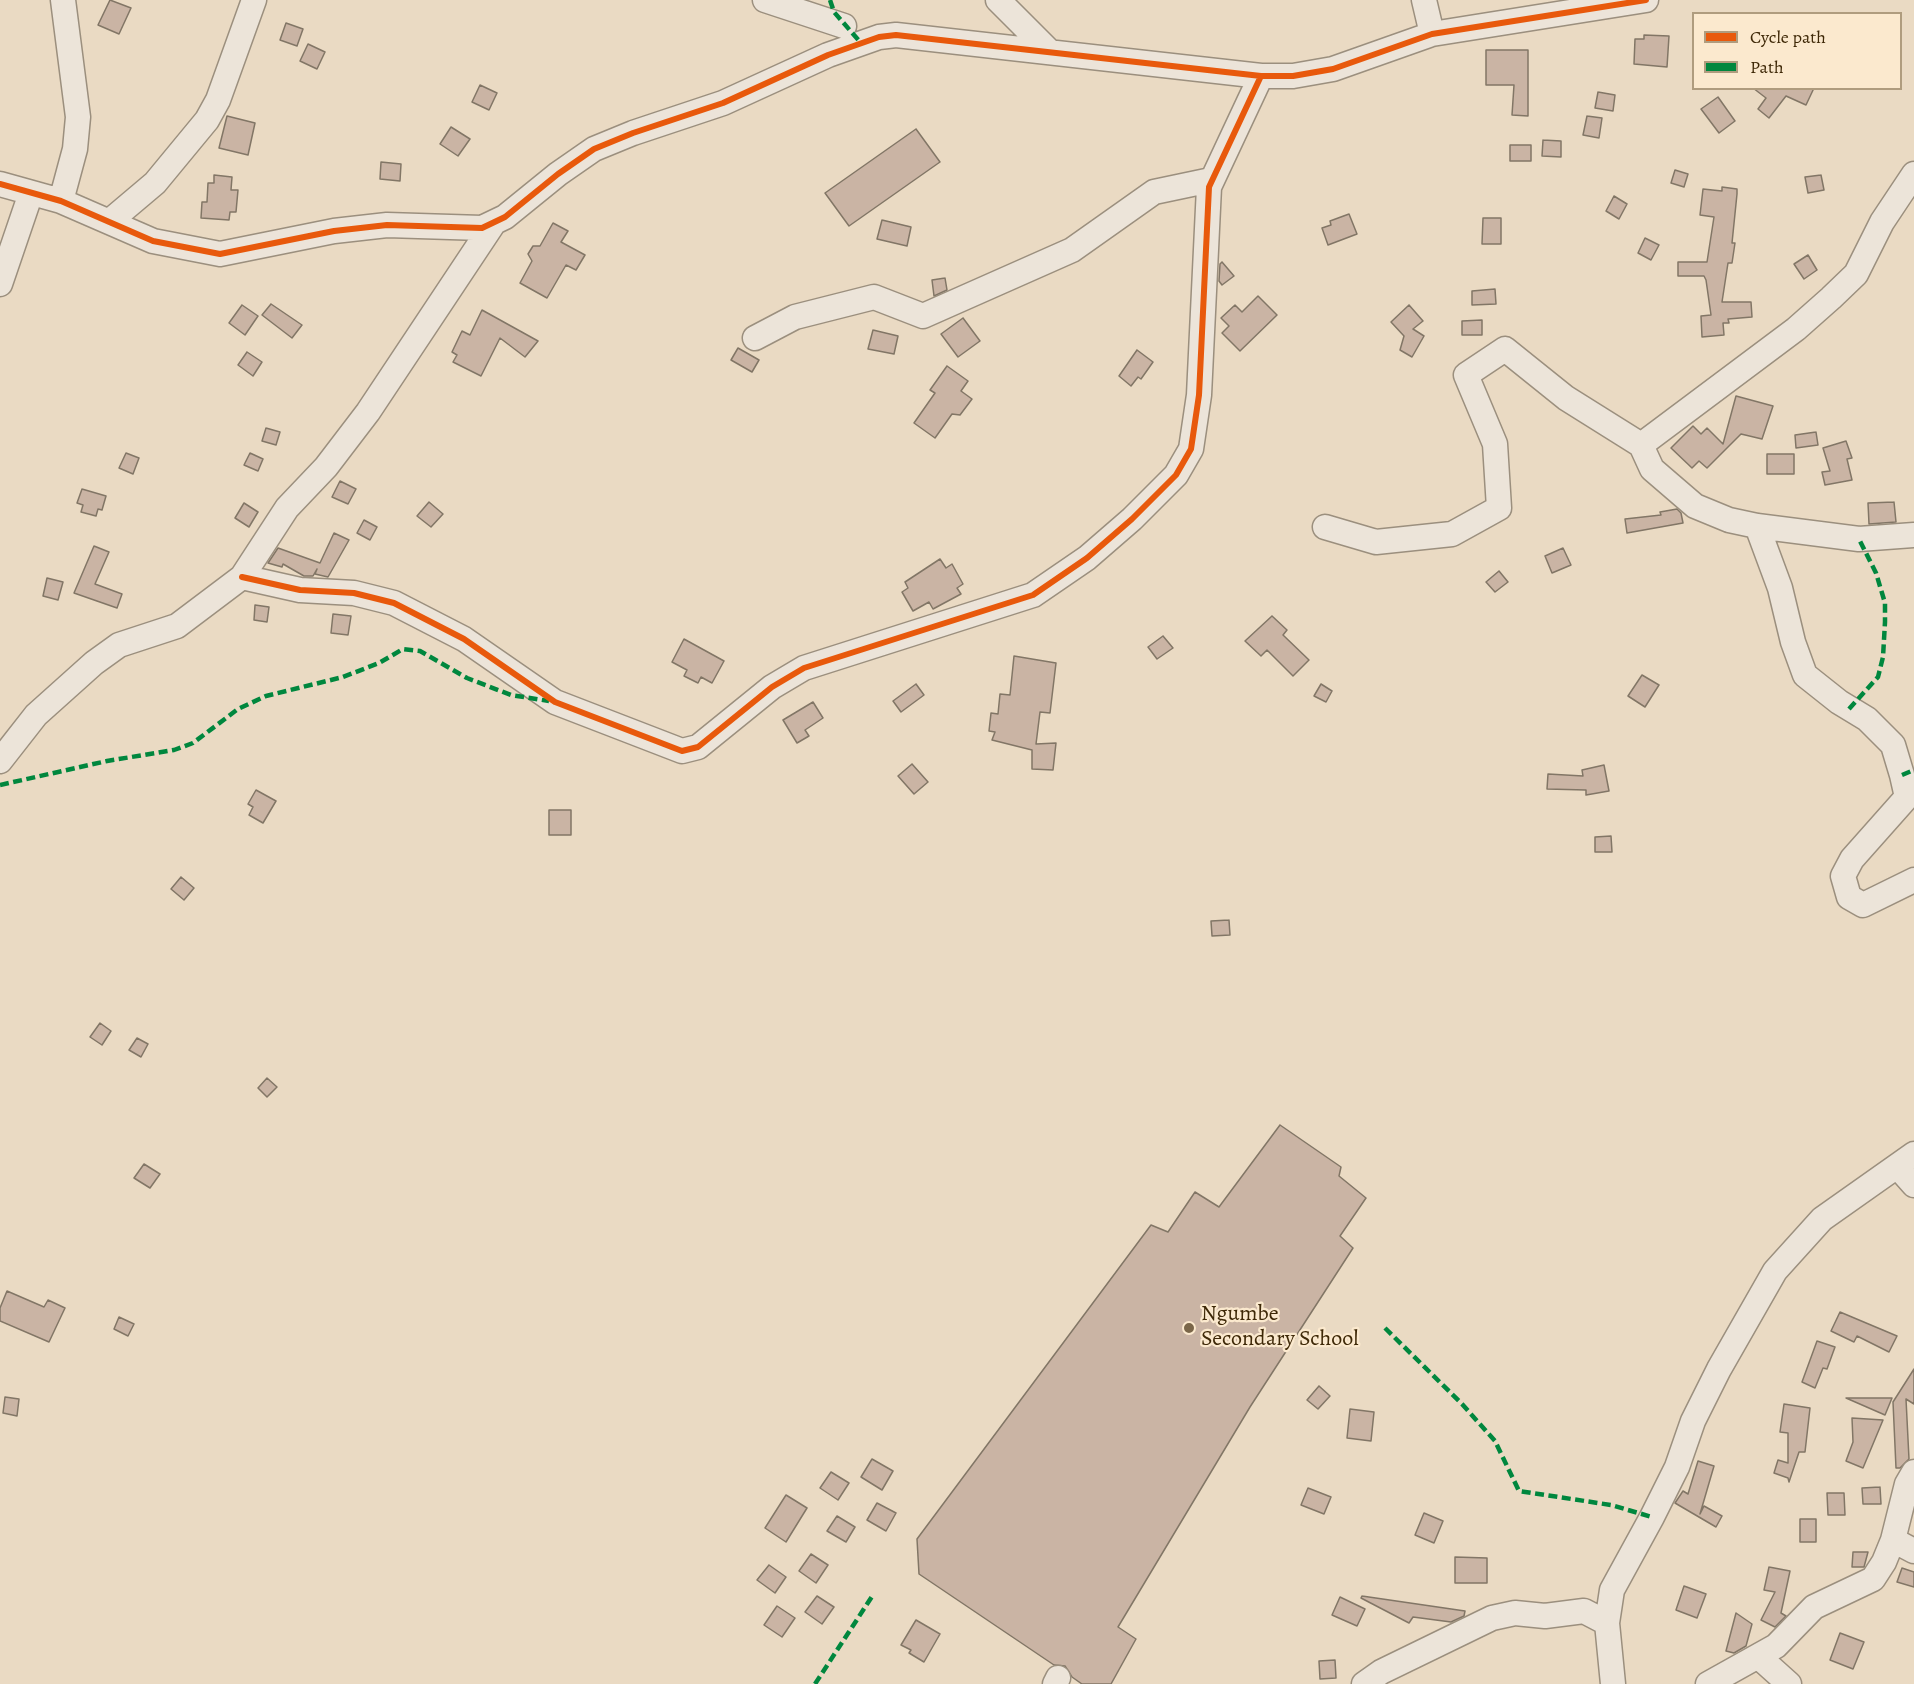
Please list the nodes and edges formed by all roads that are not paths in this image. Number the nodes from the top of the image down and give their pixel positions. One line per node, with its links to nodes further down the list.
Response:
1 (63, 0): 15 (street)
2 (254, 0): 16 (street)
3 (765, 0): 7 (street)
4 (998, 0): 9 (street)
5 (1424, 0): 8 (street)
6 (1646, 0): 8 (street)
7 (844, 26)
8 (1432, 34): 10 (street)
9 (1049, 51): 10 (street); 17 (street)
10 (1261, 76): 12 (street)
11 (1914, 174): 20 (street)
12 (1210, 180): 19 (street); 24 (street)
13 (0, 184): 14 (street)
14 (31, 193): 15 (street); 18 (street)
15 (61, 201): 16 (street)
16 (110, 221): 17 (street)
17 (493, 224): 24 (street)
18 (0, 284)
19 (755, 338)
20 (1641, 445): 21 (street); 22 (street)
21 (1757, 526): 23 (street); 26 (street)
22 (1325, 527)
23 (1914, 535)
24 (242, 577): 25 (street)
25 (0, 761)
26 (1914, 880)
27 (1909, 1169): 30 (street)
28 (1914, 1472): 29 (street)
29 (1904, 1545): 31 (street)
30 (1606, 1623): 32 (street); 33 (street)
31 (1759, 1657): 34 (street); 35 (street)
32 (1364, 1684)
33 (1613, 1684)
34 (1708, 1684)
35 (1790, 1684)

